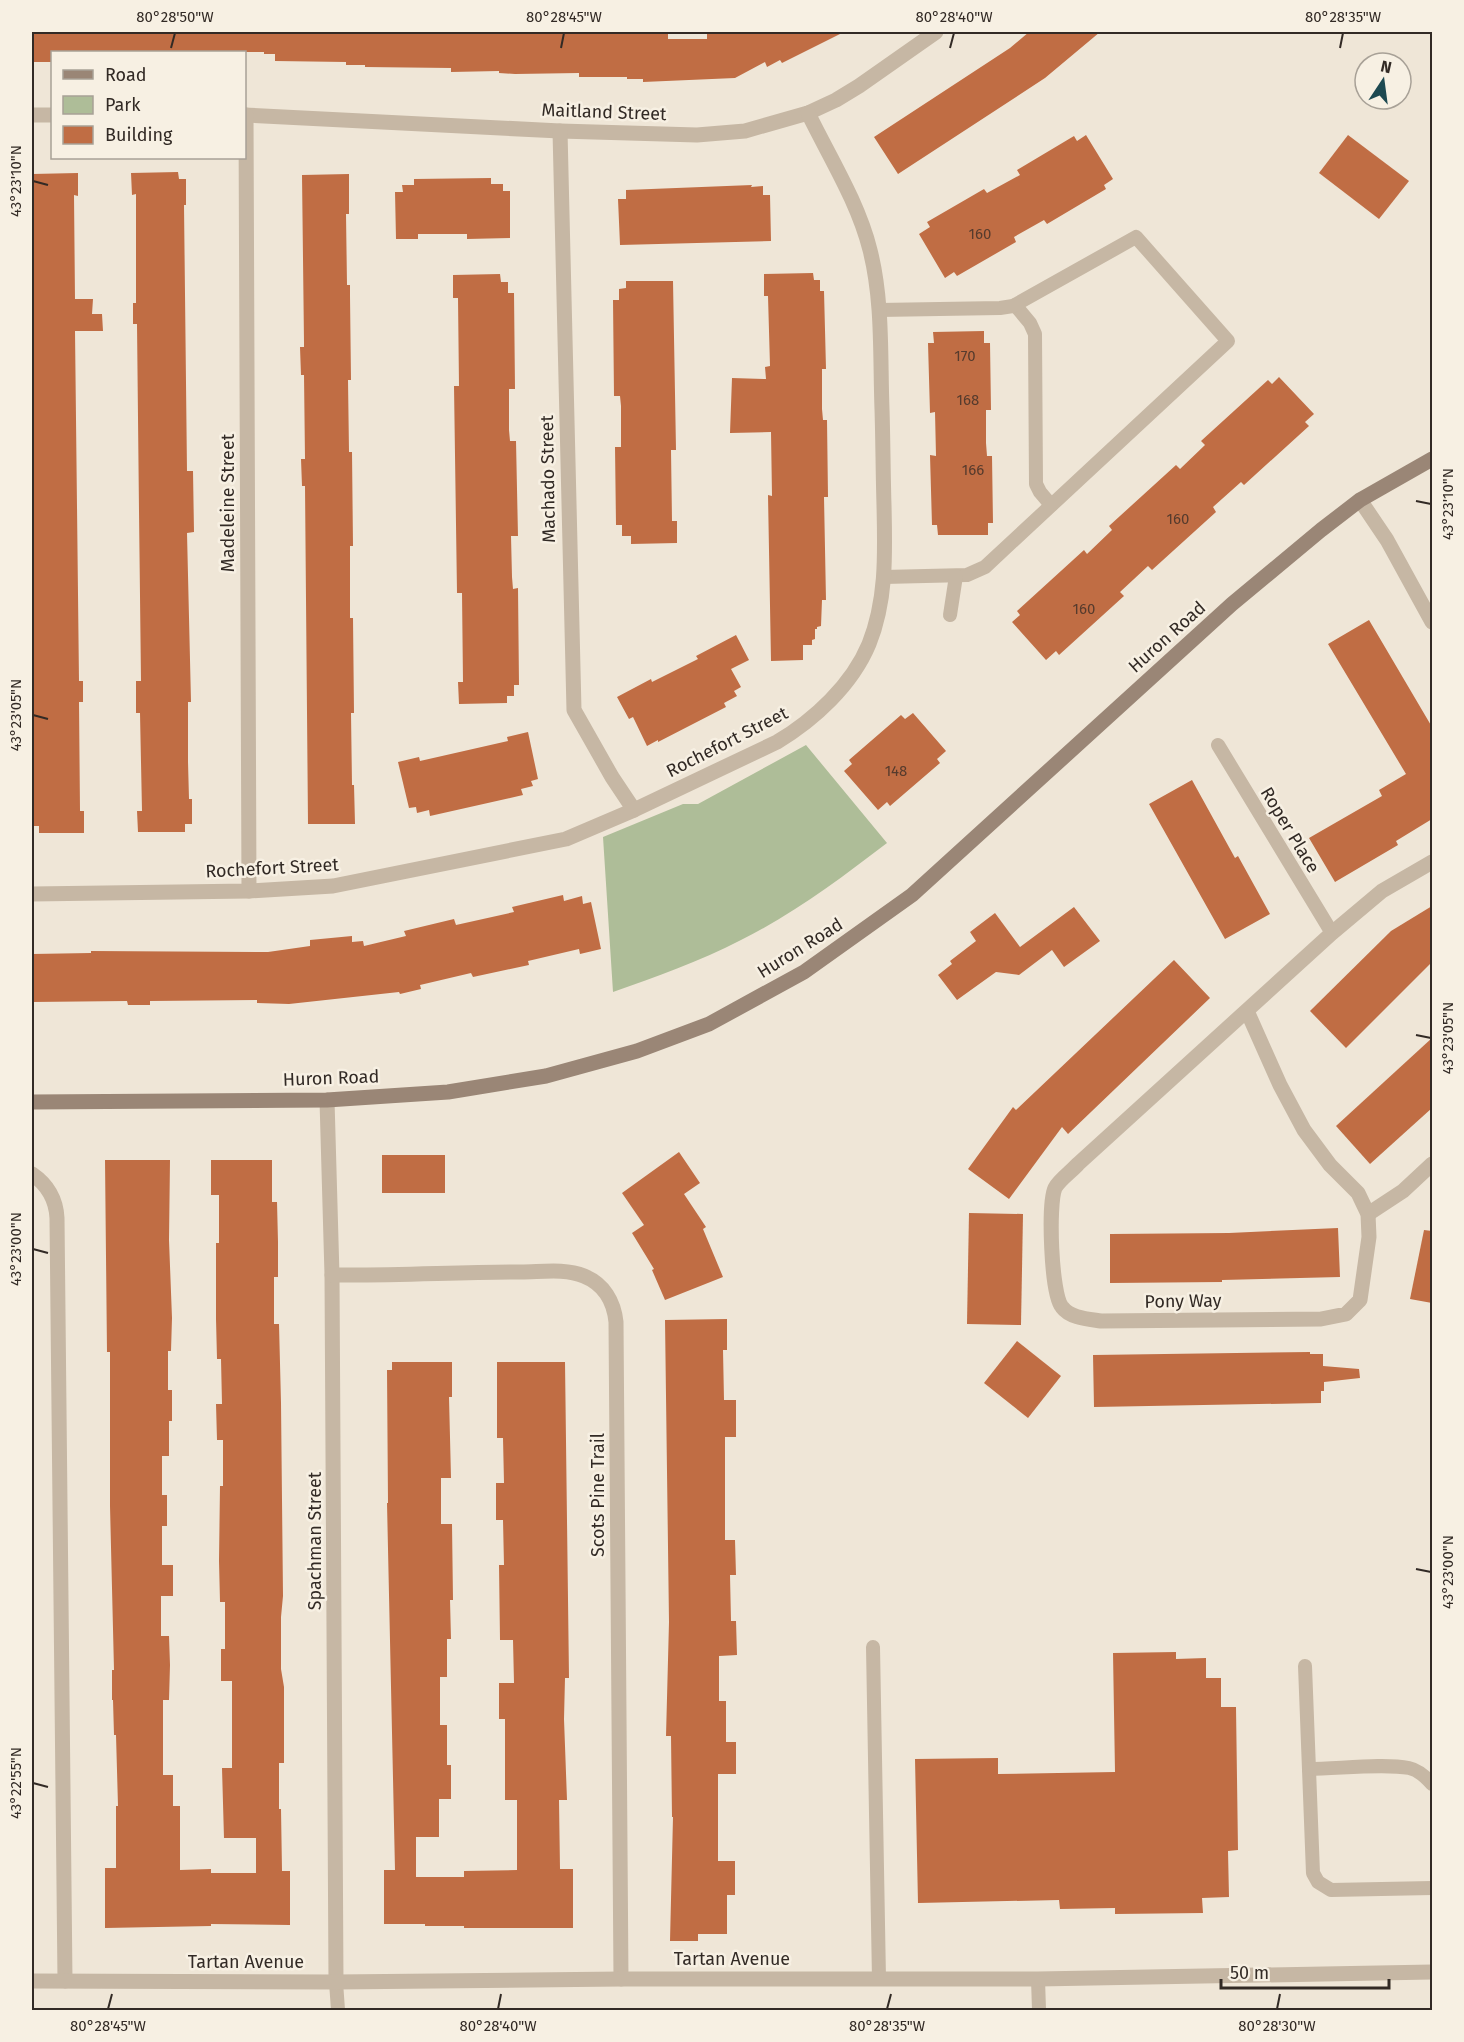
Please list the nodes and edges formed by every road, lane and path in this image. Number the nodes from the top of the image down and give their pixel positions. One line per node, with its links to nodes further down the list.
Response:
1 (936, 32): 2 (street, Maitland Street)
2 (808, 113): 6 (street, Maitland Street); 9 (street, Rochefort Street)
3 (32, 115): 4 (street)
4 (51, 115)
5 (246, 115): 6 (street, Maitland Street)
6 (560, 130): 18 (street, Machado Street)
7 (245, 159): 20 (street, Madeleine Street)
8 (1015, 305): 9 (lane); 12 (lane); 12 (lane)
9 (879, 310): 14 (street, Rochefort Street)
10 (1432, 459): 11 (main road, Huron Road)
11 (1360, 500): 16 (street); 24 (main road, Huron Road)
12 (1052, 505): 13 (lane)
13 (956, 576): 14 (lane); 15 (lane)
14 (884, 578): 18 (street, Rochefort Street)
15 (950, 615)
16 (1432, 622)
17 (1218, 745): 22 (lane, Roper Place)
18 (634, 810): 20 (street, Rochefort Street)
19 (1432, 862): 22 (street, Pony Way)
20 (249, 891): 21 (street, Rochefort Street)
21 (32, 894)
22 (1332, 933): 23 (street, Pony Way)
23 (1247, 1011): 28 (street, Pony Way); 28 (street, Pony Way)
24 (327, 1100): 25 (main road, Huron Road); 29 (street, Spachman Street)
25 (32, 1102)
26 (1432, 1164): 28 (street)
27 (32, 1174): 40 (street)
28 (1368, 1214)
29 (333, 1275): 36 (street, Scots Pine Trail); 41 (street, Spachman Street)
30 (873, 1647): 37 (lane)
31 (1305, 1666): 32 (lane)
32 (1309, 1770): 33 (lane); 34 (lane)
33 (1432, 1784)
34 (1432, 1888)
35 (1432, 1972): 38 (street, Tartan Avenue)
36 (621, 1978): 37 (street, Tartan Avenue); 41 (street, Tartan Avenue)
37 (879, 1979): 38 (street, Tartan Avenue)
38 (1038, 1979): 43 (lane)
39 (32, 1981): 40 (street, Tartan Avenue)
40 (65, 1981): 41 (street, Tartan Avenue)
41 (336, 1982): 42 (lane)
42 (338, 2010)
43 (1039, 2010)

